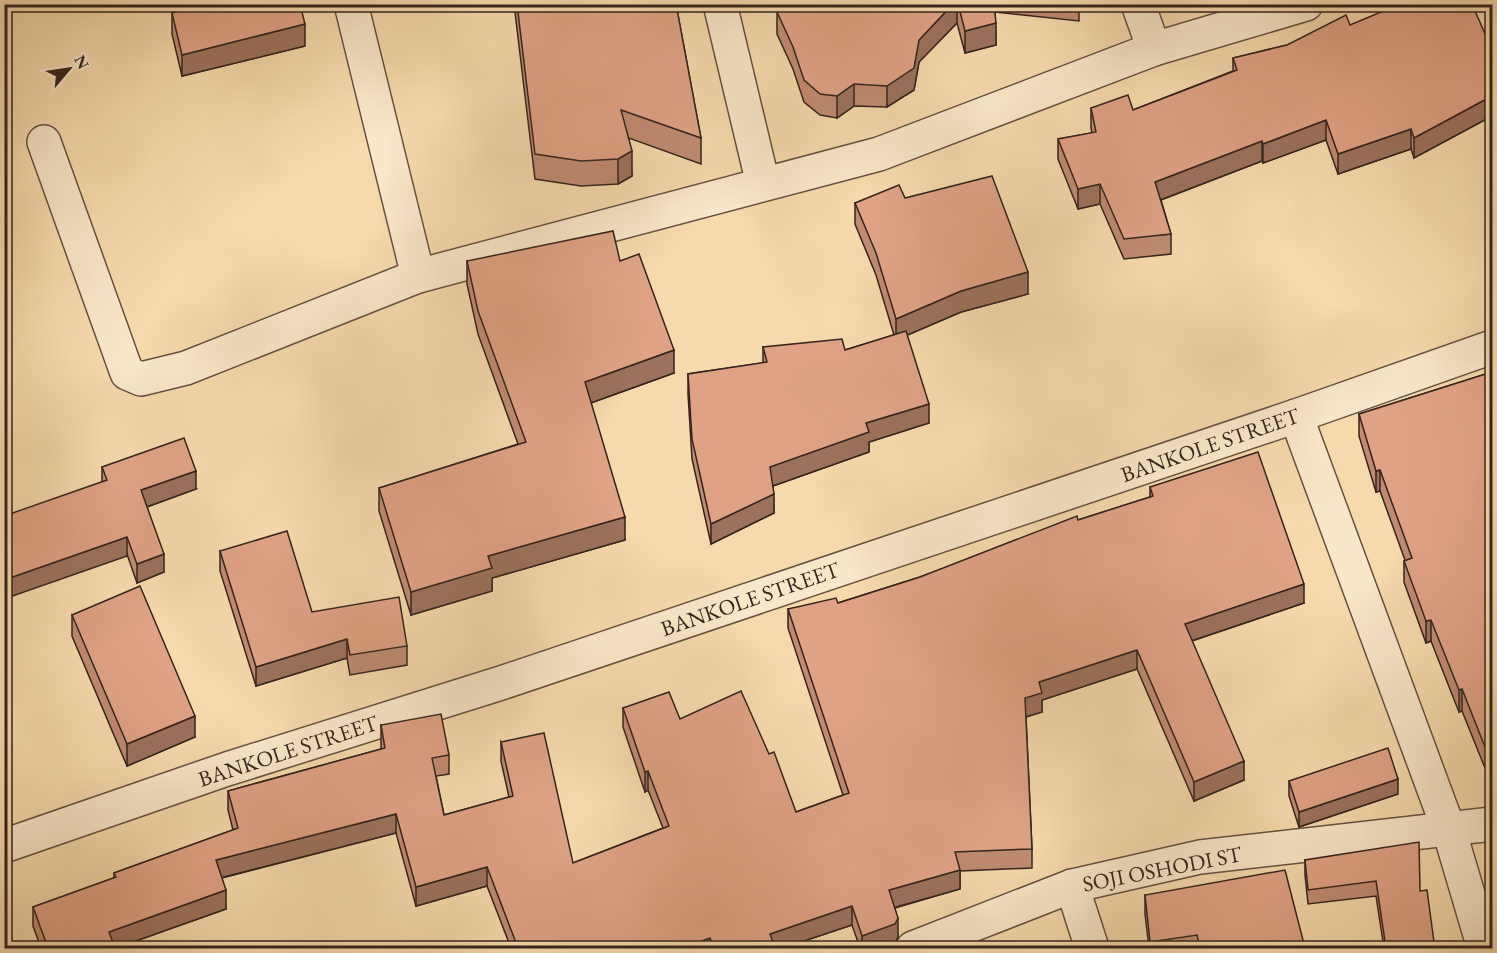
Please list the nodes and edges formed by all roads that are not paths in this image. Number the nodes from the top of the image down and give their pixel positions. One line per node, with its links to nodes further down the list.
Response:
1 (351, 4): 8 (street)
2 (720, 4): 7 (street)
3 (1138, 4): 5 (street)
4 (1306, 4): 5 (street)
5 (1154, 49): 7 (street)
6 (44, 142): 8 (street)
7 (763, 184): 8 (street)
8 (418, 276)
9 (1492, 347): 10 (street, BANKOLE STREET)
10 (1296, 416): 12 (street); 13 (street, BANKOLE STREET)
11 (1492, 824): 12 (street, SOJI OSHODI ST)
12 (1449, 830): 14 (street, SOJI OSHODI ST); 17 (street)
13 (4, 846)
14 (1072, 886): 15 (street, SOJI OSHODI ST); 16 (street)
15 (913, 948)
16 (1092, 948)
17 (1484, 948)

